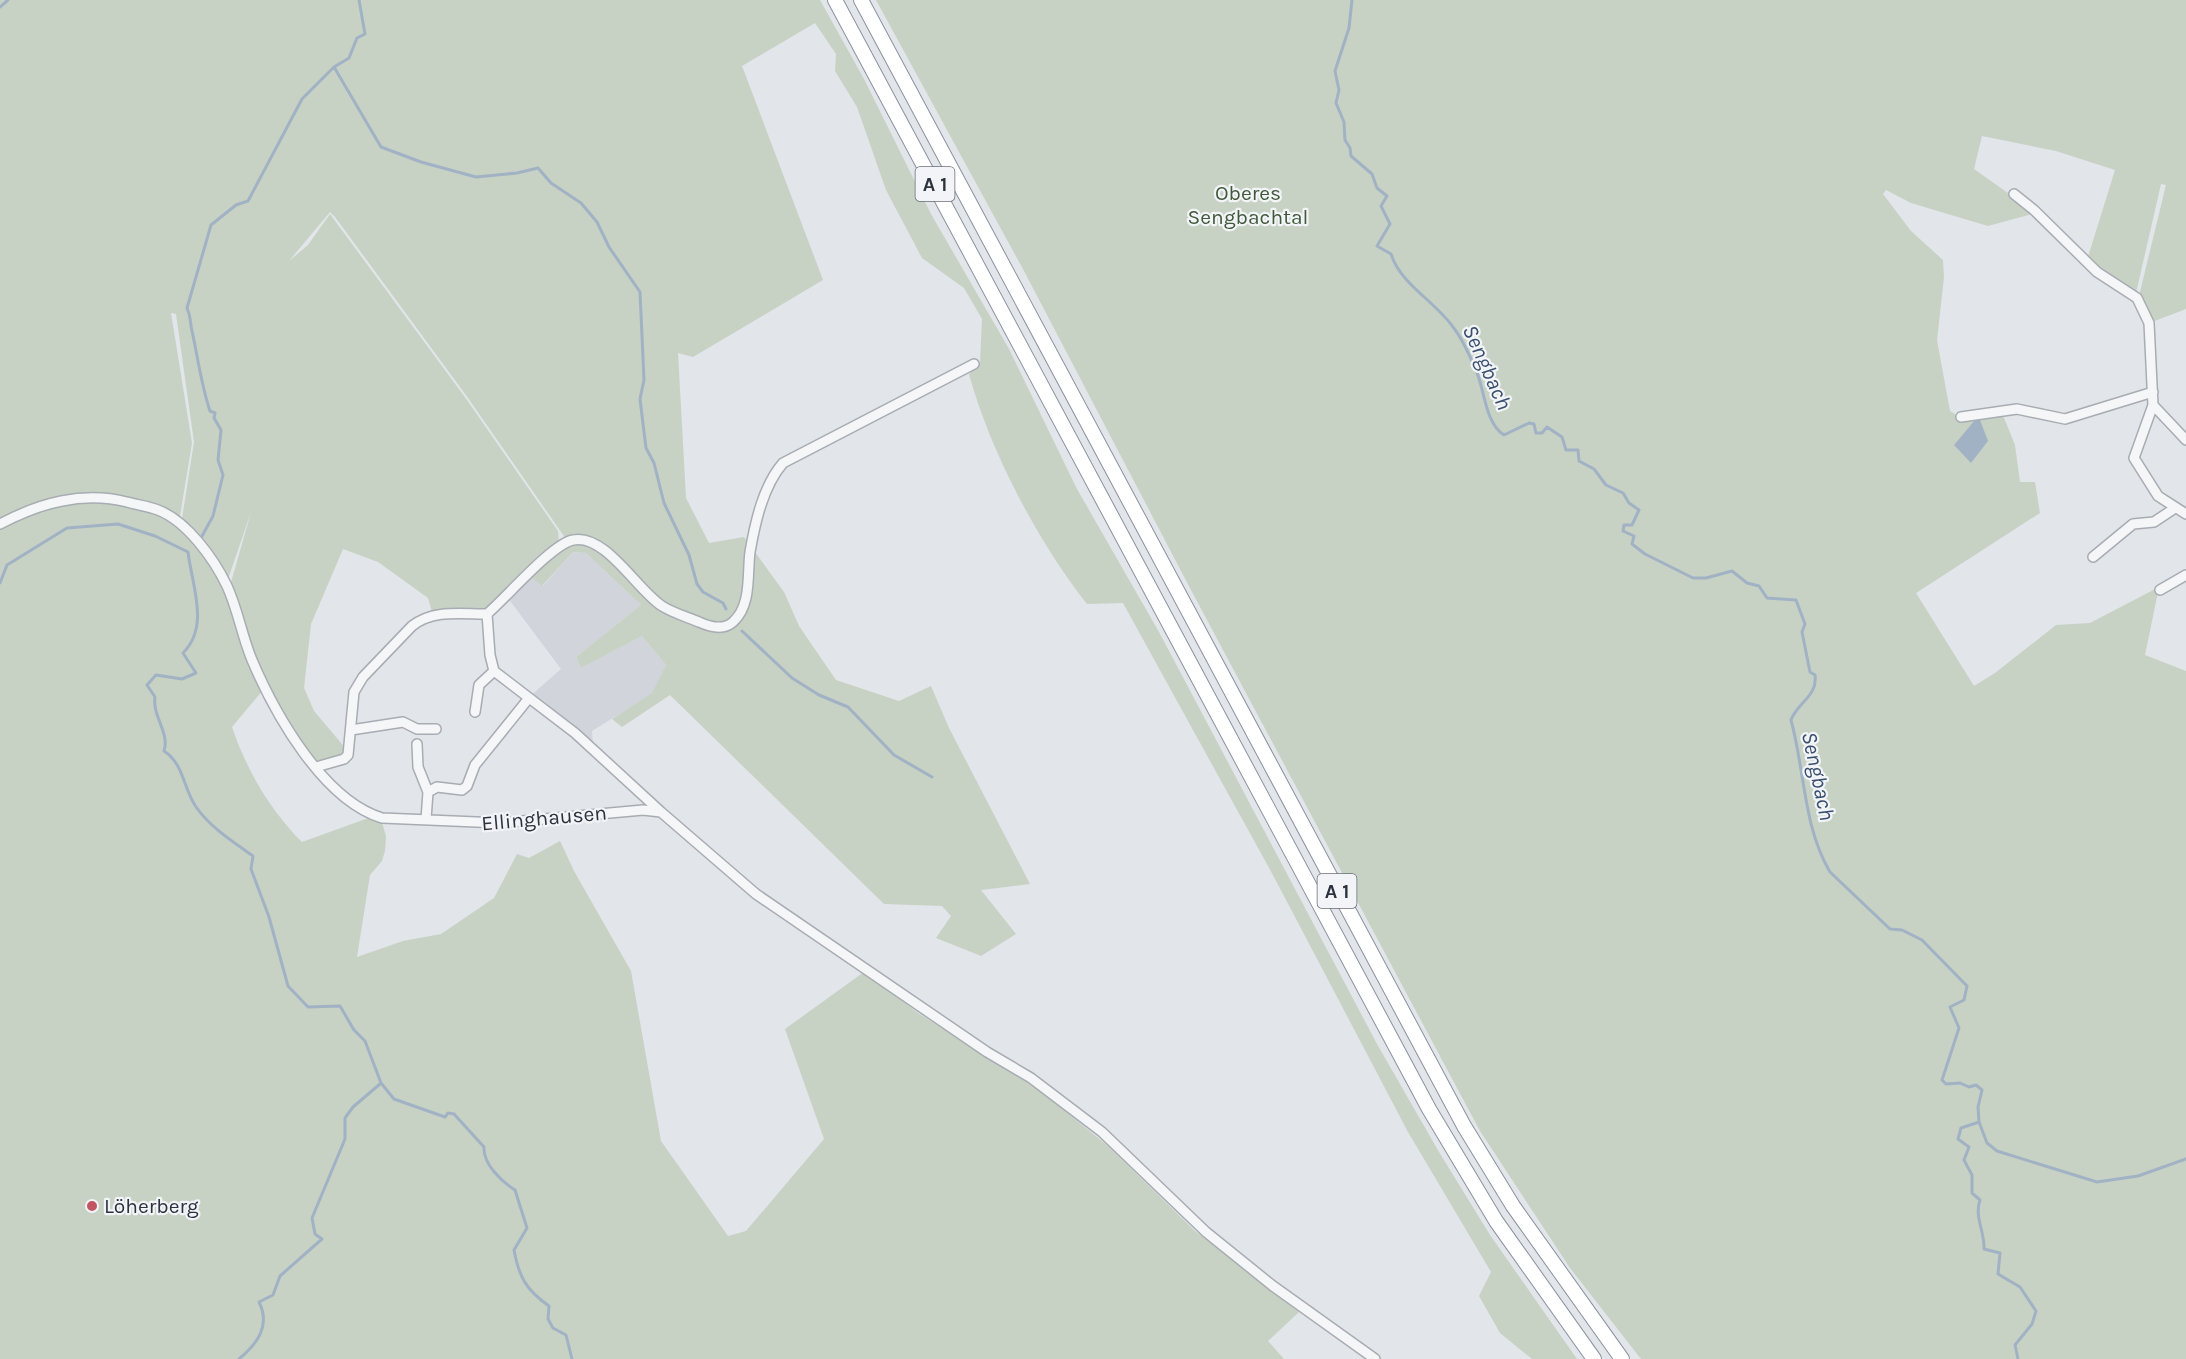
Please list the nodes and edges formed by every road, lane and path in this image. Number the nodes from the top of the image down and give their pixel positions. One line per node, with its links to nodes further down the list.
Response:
1 (836, 0): 27 (highway, A 1)
2 (861, 0): 28 (highway, A 1)
3 (2014, 194): 5 (street)
4 (974, 364): 15 (street)
5 (2152, 392): 6 (street); 7 (street)
6 (2153, 405): 8 (street); 9 (street)
7 (1961, 417)
8 (2186, 440)
9 (2175, 508): 10 (street); 12 (street)
10 (2186, 514)
11 (0, 524): 22 (street)
12 (2093, 557)
13 (2186, 575): 14 (street)
14 (2160, 590)
15 (487, 614): 16 (street); 20 (street)
16 (494, 671): 17 (street, Ellinghausen); 18 (street)
17 (529, 698): 23 (street, Ellinghausen); 24 (street, Ellinghausen)
18 (474, 712)
19 (436, 729): 20 (street)
20 (351, 730): 22 (street)
21 (417, 744): 23 (street)
22 (316, 767): 25 (street, Ellinghausen)
23 (428, 792): 25 (street)
24 (661, 812): 25 (street, Ellinghausen); 26 (street, Ellinghausen)
25 (426, 819)
26 (1375, 1359)
27 (1594, 1359)
28 (1622, 1359)

